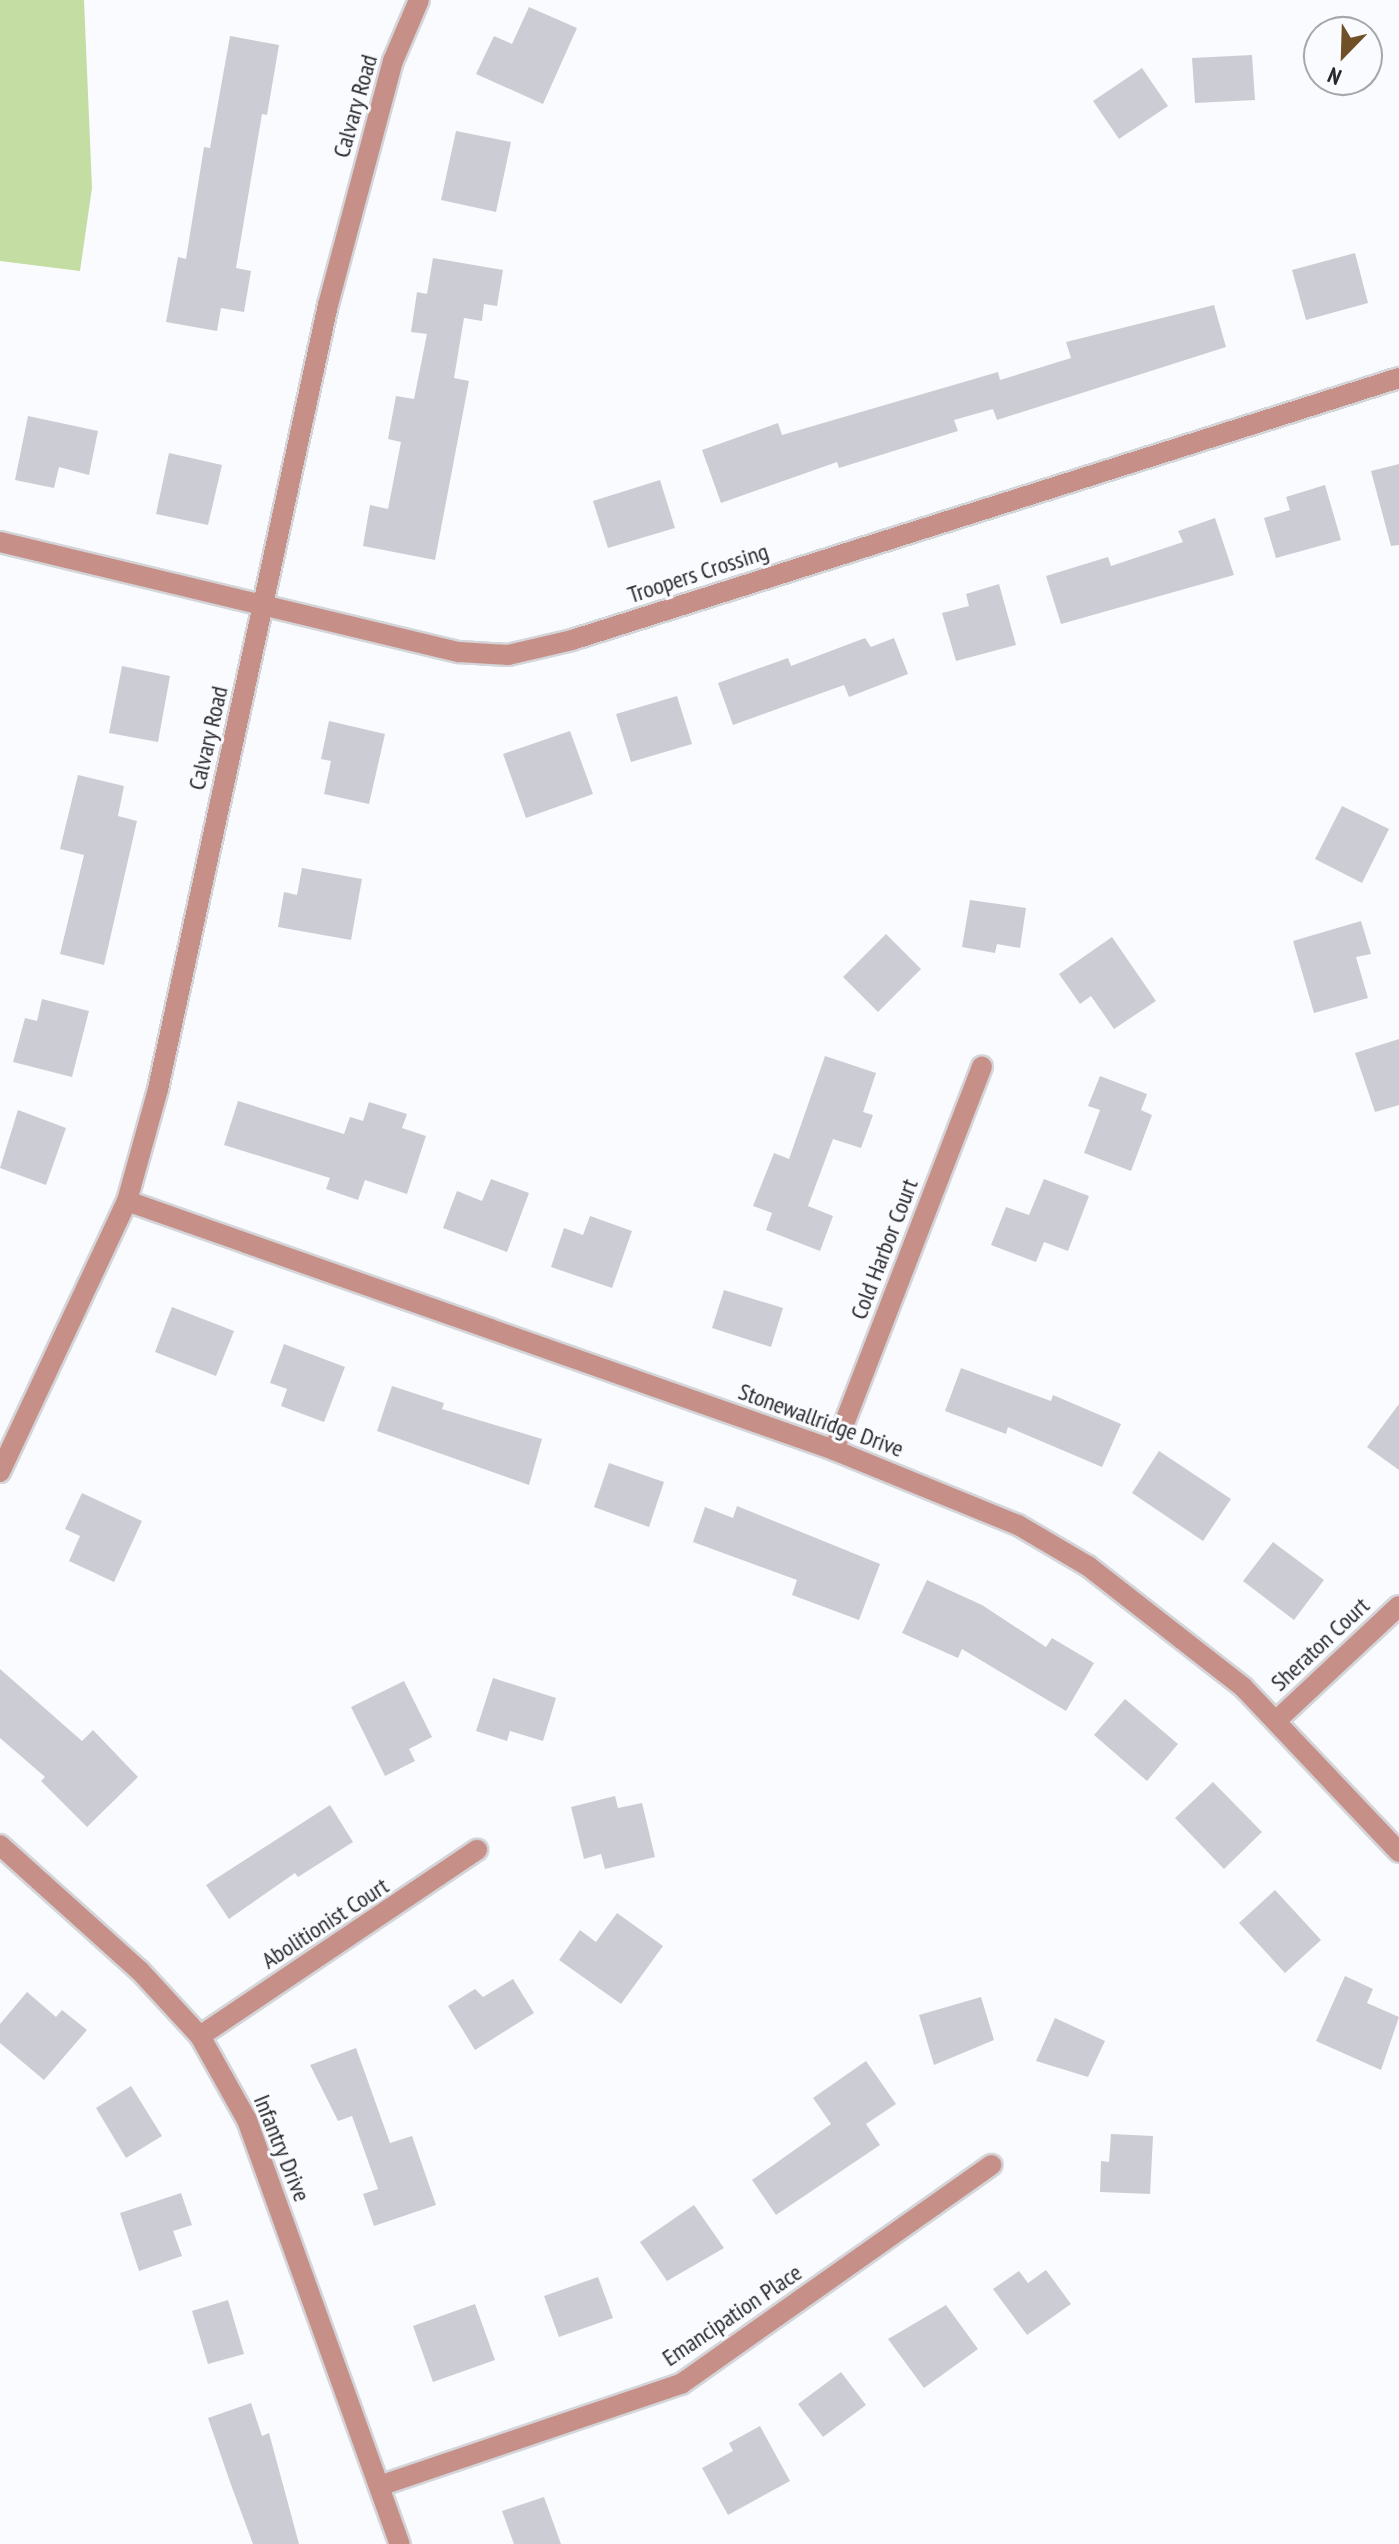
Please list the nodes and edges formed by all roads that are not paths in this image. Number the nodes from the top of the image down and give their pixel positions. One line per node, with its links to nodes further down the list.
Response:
1 (419, 0): 4 (street, Calvary Road)
2 (1399, 378): 4 (street, Troopers Crossing)
3 (0, 542): 4 (street, Troopers Crossing)
4 (265, 607): 6 (street, Calvary Road)
5 (982, 1067): 7 (street, Cold Harbor Court)
6 (127, 1201): 7 (street, Stonewallridge Drive); 8 (street, Calvary Road)
7 (834, 1450): 10 (street, Stonewallridge Drive)
8 (0, 1472)
9 (1399, 1606): 10 (street, Sheraton Court)
10 (1277, 1720): 13 (street, Stonewallridge Drive)
11 (0, 1845): 14 (street, Infantry Drive)
12 (477, 1850): 14 (street, Abolitionist Court)
13 (1399, 1852)
14 (200, 2036): 16 (street, Infantry Drive)
15 (992, 2165): 16 (street, Emancipation Place)
16 (382, 2485): 17 (street, Infantry Drive)
17 (400, 2544)

